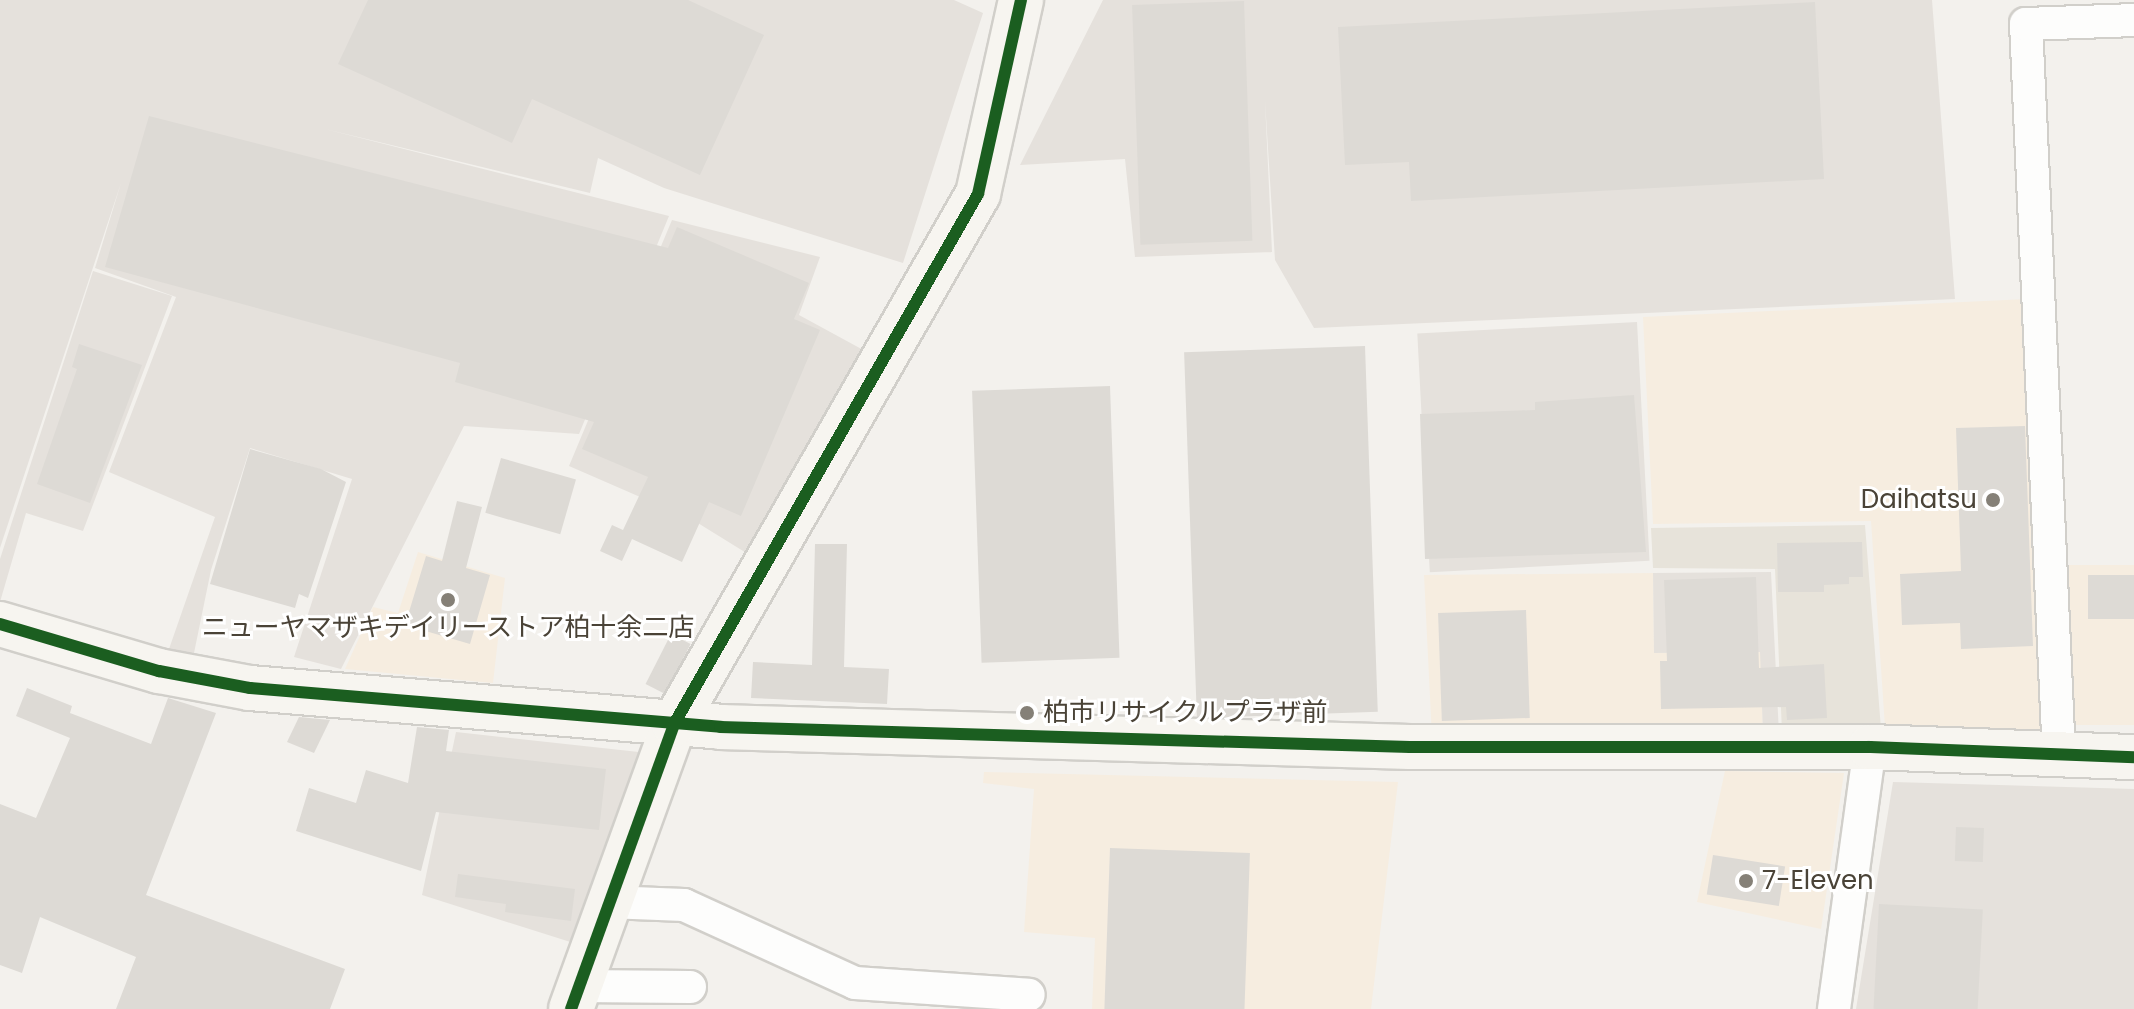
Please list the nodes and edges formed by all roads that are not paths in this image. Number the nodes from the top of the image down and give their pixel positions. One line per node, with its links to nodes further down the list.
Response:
1 (1021, 0): 4 (street)
2 (2134, 20): 6 (street)
3 (0, 624): 4 (street)
4 (674, 724): 5 (street); 8 (street)
5 (1870, 747): 6 (street); 12 (street)
6 (2059, 756): 7 (street)
7 (2134, 757)
8 (608, 902): 10 (street); 11 (street)
9 (690, 987): 11 (street)
10 (1029, 995)
11 (575, 997)
12 (1834, 1009)

